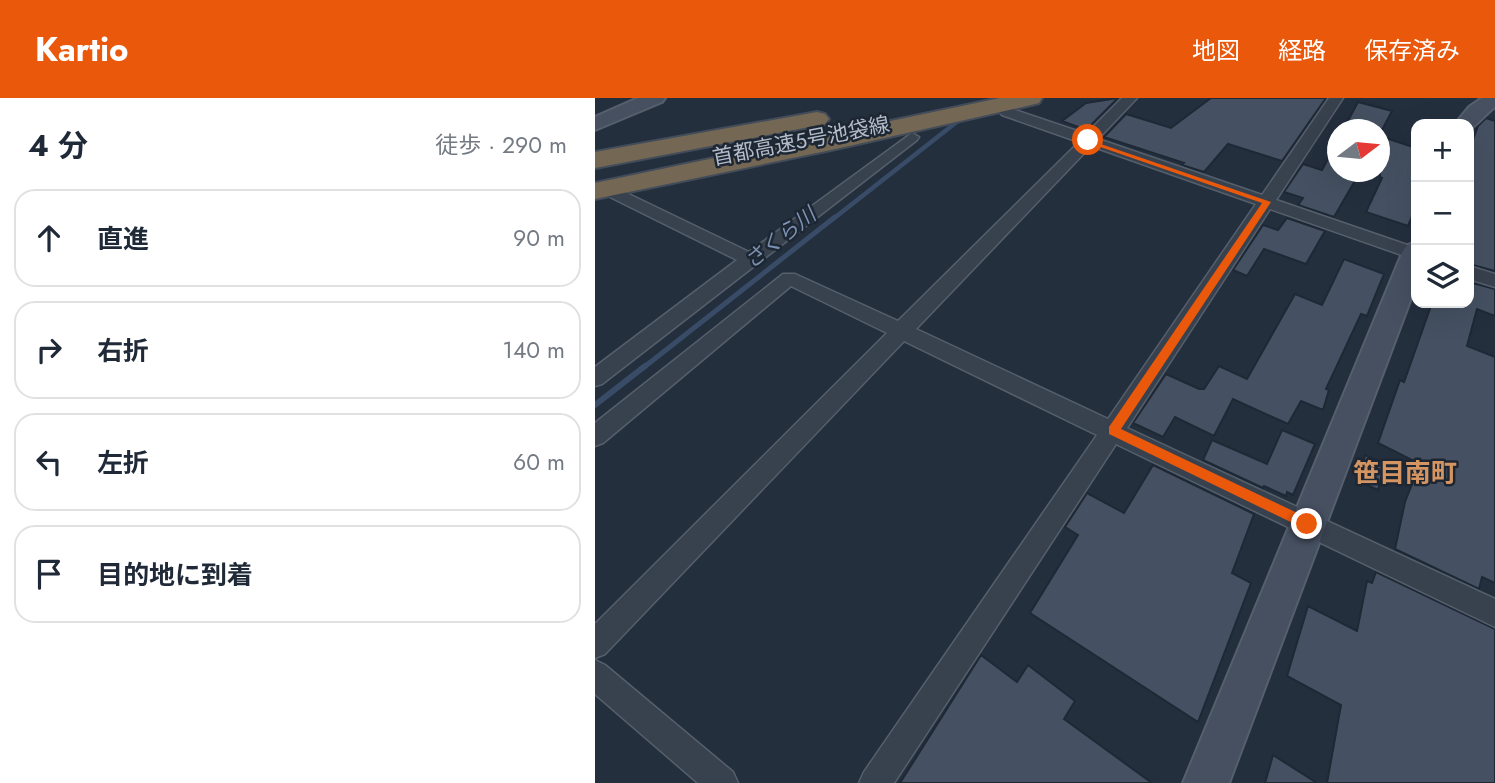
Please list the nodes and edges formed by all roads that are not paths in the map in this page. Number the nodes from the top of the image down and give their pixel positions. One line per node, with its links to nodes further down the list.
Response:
1 (655, 98): 11 (street)
2 (928, 98): 7 (highway)
3 (1031, 98): 8 (highway)
4 (1130, 98): 13 (street)
5 (1336, 98): 16 (street)
6 (1495, 99): 10 (street)
7 (902, 103)
8 (981, 105): 13 (street); 15 (highway); 15 (highway, 首都高速5号池袋線)
9 (836, 116): 14 (highway)
10 (1469, 119)
11 (595, 124)
12 (912, 137): 18 (street)
13 (1088, 140): 16 (street); 22 (street)
14 (595, 160)
15 (598, 183): 18 (street)
16 (1267, 202): 17 (street); 24 (street)
17 (1411, 251)
18 (751, 260): 23 (street)
19 (1411, 265): 26 (street)
20 (1474, 274): 21 (street)
21 (1495, 281)
22 (902, 330): 24 (street); 25 (street); 28 (street)
23 (595, 378)
24 (1113, 431): 26 (street); 31 (street)
25 (595, 436)
26 (1307, 524): 27 (street); 32 (street)
27 (1495, 613)
28 (595, 644)
29 (595, 675): 30 (street)
30 (722, 783)
31 (875, 783)
32 (1206, 783)

